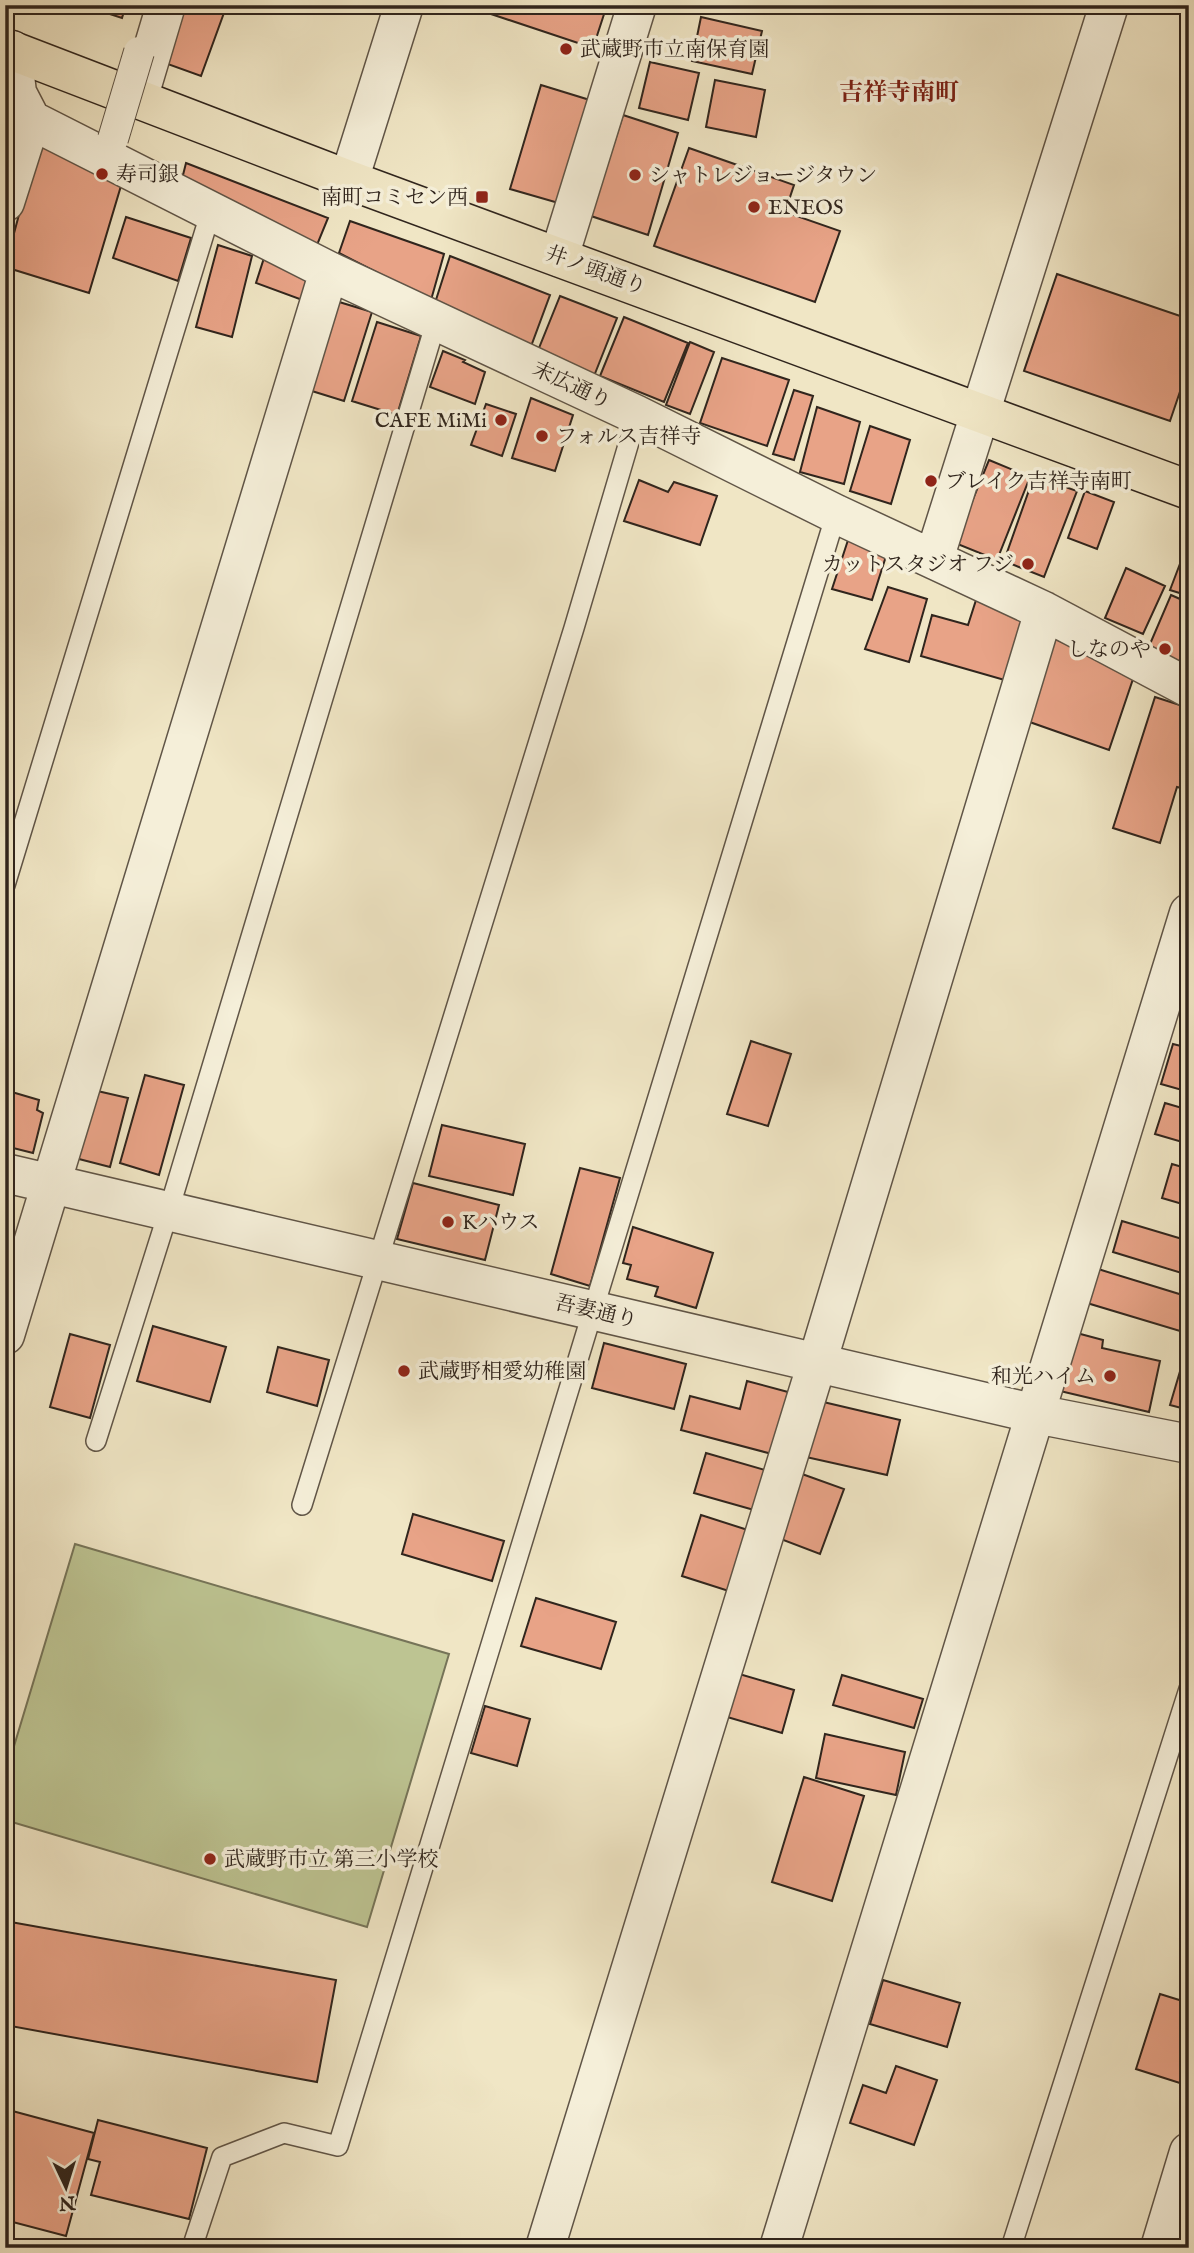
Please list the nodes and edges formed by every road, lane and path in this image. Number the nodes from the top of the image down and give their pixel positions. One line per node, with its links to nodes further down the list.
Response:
1 (166, 5): 7 (street)
2 (404, 5): 10 (street)
3 (637, 5): 13 (street)
4 (1109, 5): 16 (street)
5 (8, 49): 7 (main road, 井ノ頭通り); 8 (street)
6 (139, 52): 9 (street, bridge)
7 (138, 101): 10 (main road, 井ノ頭通り)
8 (31, 120): 11 (street); 12 (street, 末広通り)
9 (113, 139)
10 (349, 180): 13 (main road, 井ノ頭通り)
11 (5, 202)
12 (211, 211): 14 (street, 末広通り); 23 (lane)
13 (559, 257): 16 (main road, 井ノ頭通り)
14 (329, 271): 15 (street, 末広通り); 26 (street)
15 (436, 322): 17 (street, 末広通り); 27 (lane)
16 (980, 413): 18 (main road, 井ノ頭通り); 20 (street)
17 (637, 415): 19 (street, 末広通り); 28 (lane)
18 (1189, 489)
19 (836, 514): 20 (street, 末広通り); 29 (lane)
20 (934, 559): 21 (street, 末広通り)
21 (1044, 611): 22 (street, 末広通り); 31 (street)
22 (1189, 688)
23 (5, 885)
24 (1189, 913): 32 (street)
25 (5, 1173): 26 (street, 吾妻通り)
26 (50, 1183): 27 (street, 吾妻通り); 30 (street)
27 (168, 1213): 28 (street, 吾妻通り); 33 (lane)
28 (379, 1262): 29 (street, 吾妻通り); 35 (lane)
29 (593, 1310): 31 (street, 吾妻通り); 38 (lane)
30 (5, 1335)
31 (817, 1363): 32 (street, 吾妻通り); 39 (street)
32 (1036, 1414): 34 (street, 吾妻通り); 40 (street)
33 (96, 1441)
34 (1189, 1444)
35 (302, 1505)
36 (1189, 1689): 41 (lane)
37 (1189, 2152): 42 (street)
38 (191, 2248)
39 (545, 2248)
40 (779, 2248)
41 (1011, 2248)
42 (1160, 2248)

